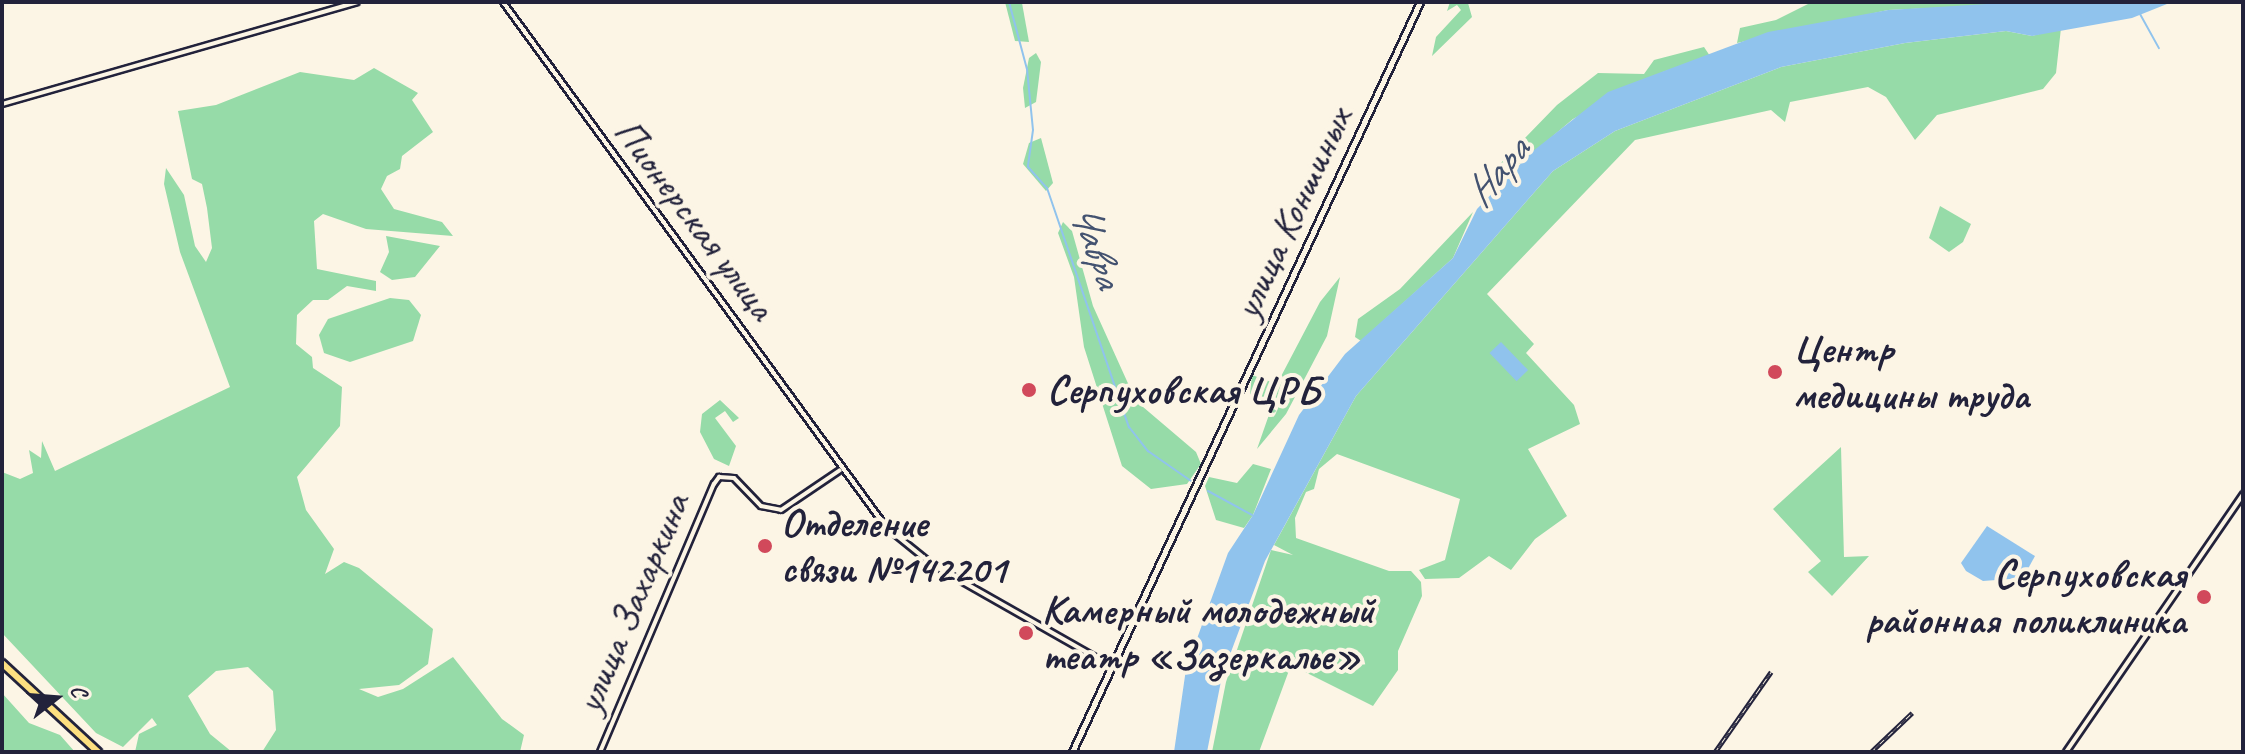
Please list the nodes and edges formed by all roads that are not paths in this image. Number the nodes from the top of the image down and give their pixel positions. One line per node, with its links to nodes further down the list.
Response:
1 (357, 2): 4 (street)
2 (503, 2): 5 (street, Пионерская улица)
3 (1420, 2): 8 (main road, улица Коншиных)
4 (2, 104)
5 (840, 470): 8 (street, Пионерская улица); 10 (street, улица Захаркина)
6 (2243, 494): 12 (street)
7 (2, 663): 9 (main road)
8 (1111, 666): 11 (main road, улица Коншиных)
9 (98, 752)
10 (600, 752)
11 (1072, 752)
12 (2066, 752)

